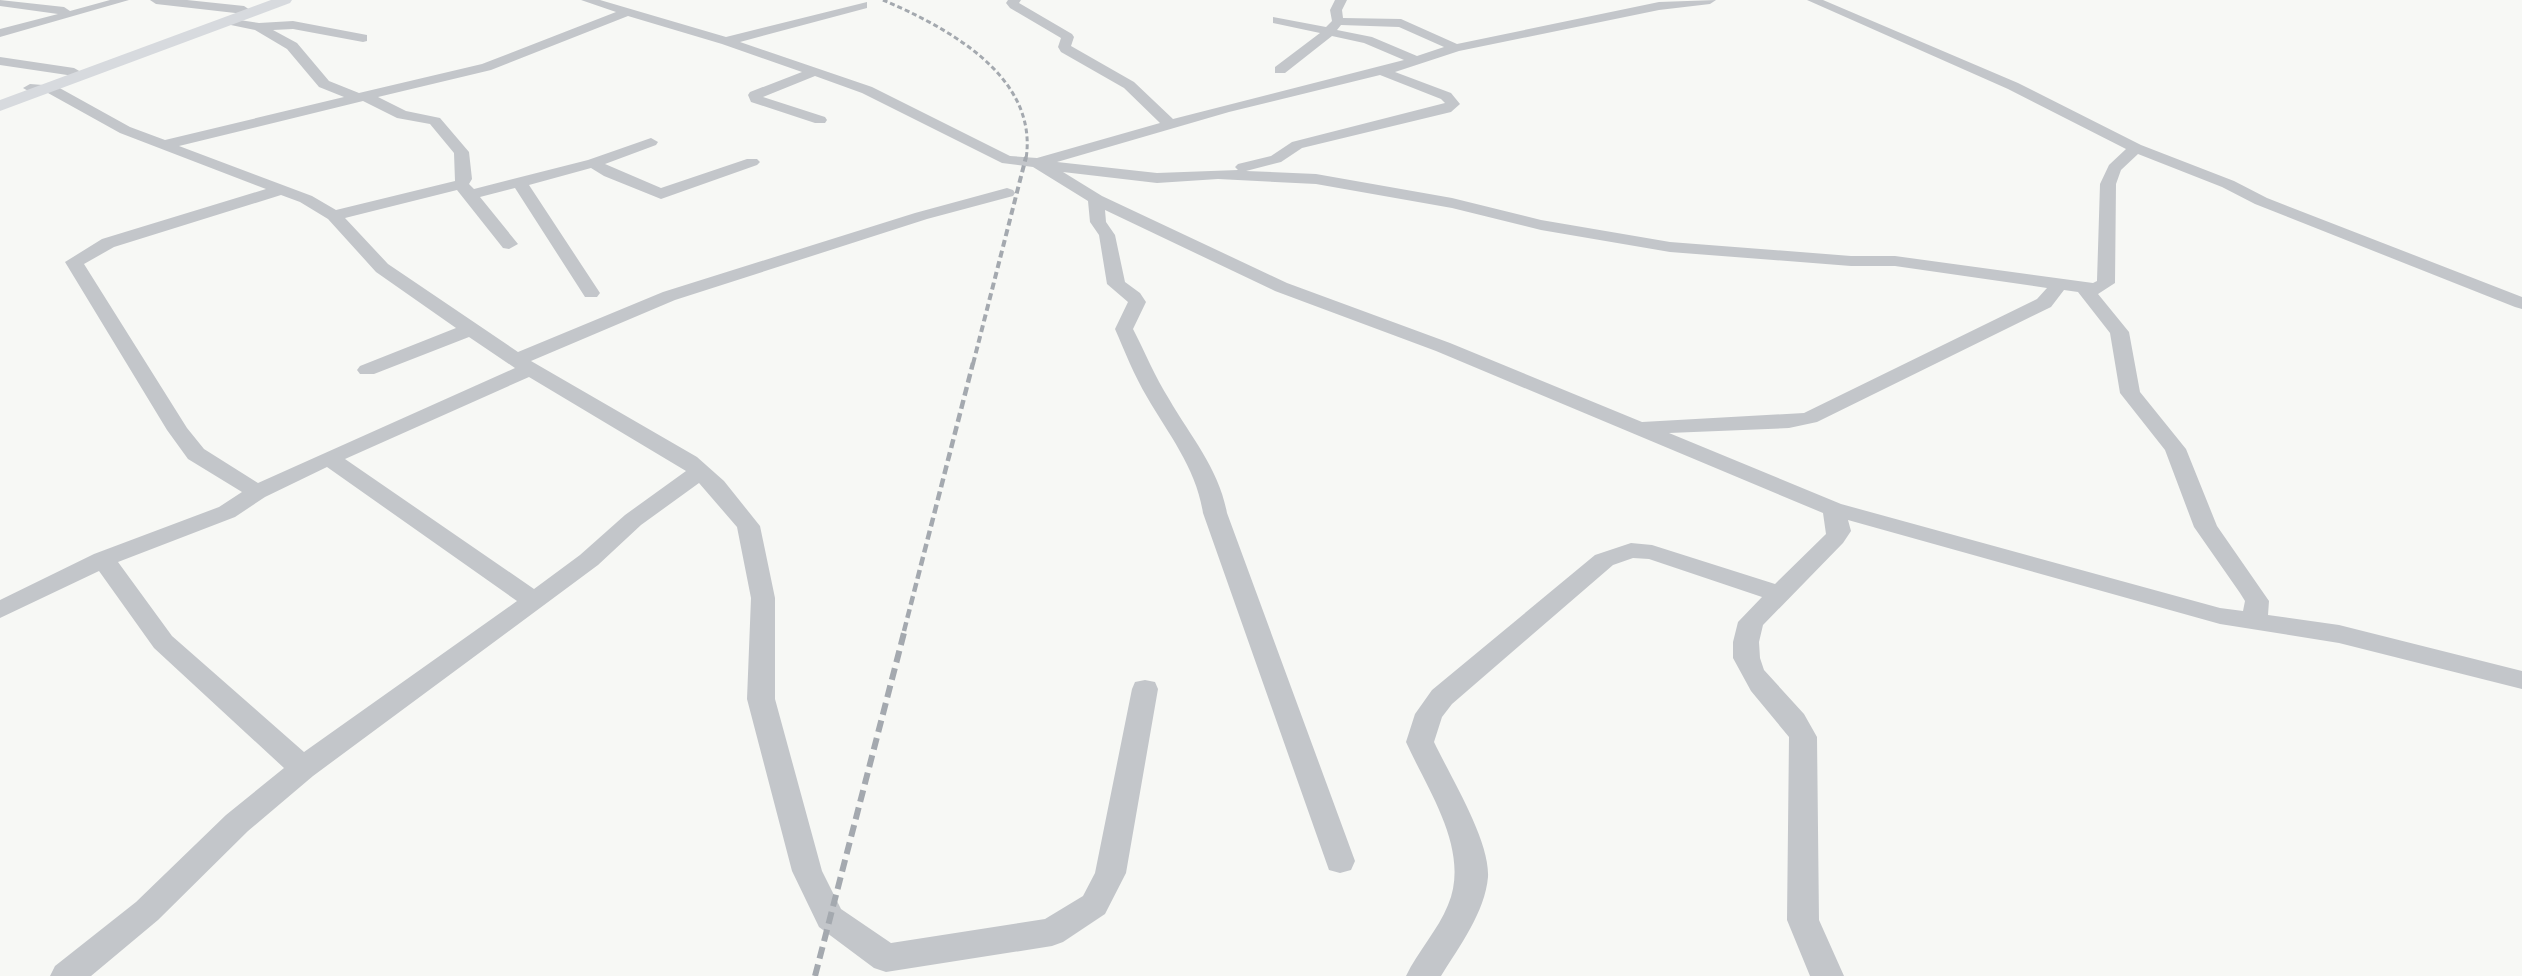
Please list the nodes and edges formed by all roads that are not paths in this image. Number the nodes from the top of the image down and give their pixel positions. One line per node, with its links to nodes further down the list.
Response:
1 (123, 0): 13 (street)
2 (156, 0): 12 (street)
3 (270, 0): 12 (main road)
4 (285, 0): 16 (main road)
5 (587, 0): 14 (street)
6 (1015, 0): 34 (street)
7 (1341, 0): 17 (street)
8 (1710, 0): 22 (street)
9 (1813, 0): 37 (street)
10 (9, 2): 13 (street)
11 (863, 5): 21 (street)
12 (244, 10): 28 (main road)
13 (73, 12): 19 (street)
14 (628, 12): 21 (street); 30 (street)
15 (1277, 20): 17 (street)
16 (230, 21): 18 (street); 29 (main road)
17 (1334, 26): 22 (street); 24 (street); 25 (street)
18 (259, 27): 20 (street); 30 (street)
19 (0, 33)
20 (363, 38)
21 (726, 41): 26 (street)
22 (1456, 48): 24 (street)
23 (0, 61): 28 (street)
24 (1416, 61): 27 (street)
25 (1280, 70)
26 (816, 71): 33 (street); 40 (street)
27 (1381, 71): 34 (street); 41 (street)
28 (74, 72): 29 (main road)
29 (40, 88): 31 (main road); 32 (main road); 36 (street)
30 (362, 97): 36 (street); 43 (street)
31 (0, 99)
32 (0, 106)
33 (820, 120)
34 (1170, 124): 40 (street)
35 (651, 142): 39 (street)
36 (163, 145): 44 (street)
37 (2136, 148): 50 (street); 52 (street)
38 (752, 162): 39 (street)
39 (593, 163): 42 (street)
40 (1039, 163): 41 (street); 46 (street)
41 (1218, 174): 49 (street)
42 (519, 182): 43 (street); 51 (street)
43 (466, 189): 47 (street); 48 (street)
44 (281, 190): 47 (street); 59 (street)
45 (1007, 193): 54 (street)
46 (1096, 199): 56 (street); 69 (street)
47 (334, 216): 53 (street)
48 (509, 244)
49 (2059, 285): 50 (street); 56 (street)
50 (2085, 289): 65 (street)
51 (591, 293)
52 (2522, 303)
53 (471, 330): 54 (street); 55 (street)
54 (523, 365): 57 (street); 58 (street)
55 (367, 370)
56 (1635, 428): 60 (street)
57 (329, 458): 59 (street); 63 (street)
58 (701, 471): 63 (street); 67 (street)
59 (257, 492): 61 (street)
60 (1833, 509): 62 (street); 65 (street)
61 (103, 559): 64 (street); 68 (street)
62 (1779, 594): 70 (street); 72 (street)
63 (534, 601): 68 (street)
64 (0, 610)
65 (2254, 621): 66 (street)
66 (2522, 680)
67 (1145, 689)
68 (303, 768): 71 (street)
69 (1340, 861)
70 (1812, 945): 73 (street); 74 (street)
71 (67, 976)
72 (1424, 976)
73 (1827, 976)
74 (1840, 976)

